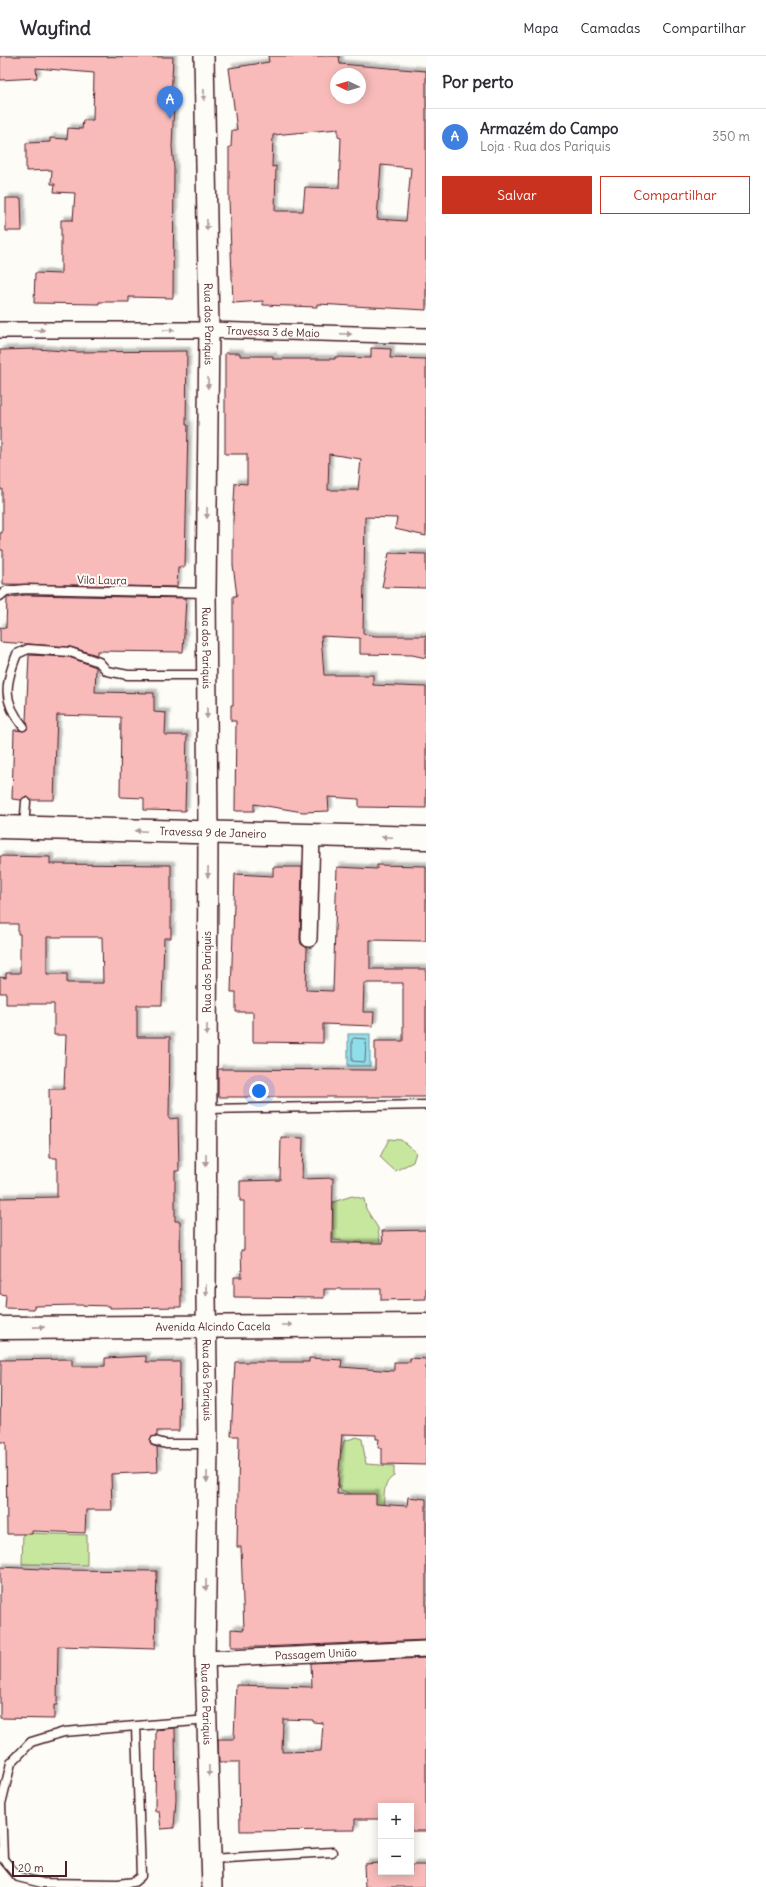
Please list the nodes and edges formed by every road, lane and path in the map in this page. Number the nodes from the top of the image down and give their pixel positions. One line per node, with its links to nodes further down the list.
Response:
1 (204, 56): 3 (street, Rua dos Pariquis, one-way to 3)
2 (0, 330): 3 (street, Travessa 3 de Maio, one-way to 3)
3 (209, 330): 4 (street, Travessa 3 de Maio, one-way to 4); 5 (street, Rua dos Pariquis, one-way to 5)
4 (426, 336)
5 (206, 593): 6 (lane, Vila Laura); 7 (street, Rua dos Pariquis)
6 (0, 596)
7 (207, 675): 8 (lane); 12 (street, Rua dos Pariquis, one-way to 12)
8 (23, 726)
9 (26, 802): 11 (lane)
10 (0, 827): 11 (main road, Travessa 9 de Janeiro)
11 (24, 828): 12 (main road, Travessa 9 de Janeiro, one-way to 11)
12 (208, 833): 13 (main road, Travessa 9 de Janeiro); 17 (street, Rua dos Pariquis, one-way to 17)
13 (312, 835): 14 (main road, Travessa 9 de Janeiro, one-way to 13); 15 (street)
14 (426, 838)
15 (309, 939)
16 (426, 1105): 17 (lane)
17 (207, 1109): 19 (street, Rua dos Pariquis, one-way to 19)
18 (426, 1325): 19 (main road, Avenida Alcindo Cacela, one-way to 18)
19 (206, 1326): 20 (main road, Avenida Alcindo Cacela, one-way to 19); 22 (street, Rua dos Pariquis)
20 (0, 1328)
21 (155, 1441): 22 (lane)
22 (208, 1444): 24 (street, Rua dos Pariquis, one-way to 24)
23 (426, 1649): 24 (street, Passagem União)
24 (206, 1659): 25 (street, Rua dos Pariquis)
25 (208, 1720): 26 (lane); 28 (street, Rua dos Pariquis, one-way to 28)
26 (136, 1726): 26 (lane)
27 (332, 1852): 28 (lane)
28 (211, 1859): 29 (street, Rua dos Pariquis)
29 (212, 1887)

